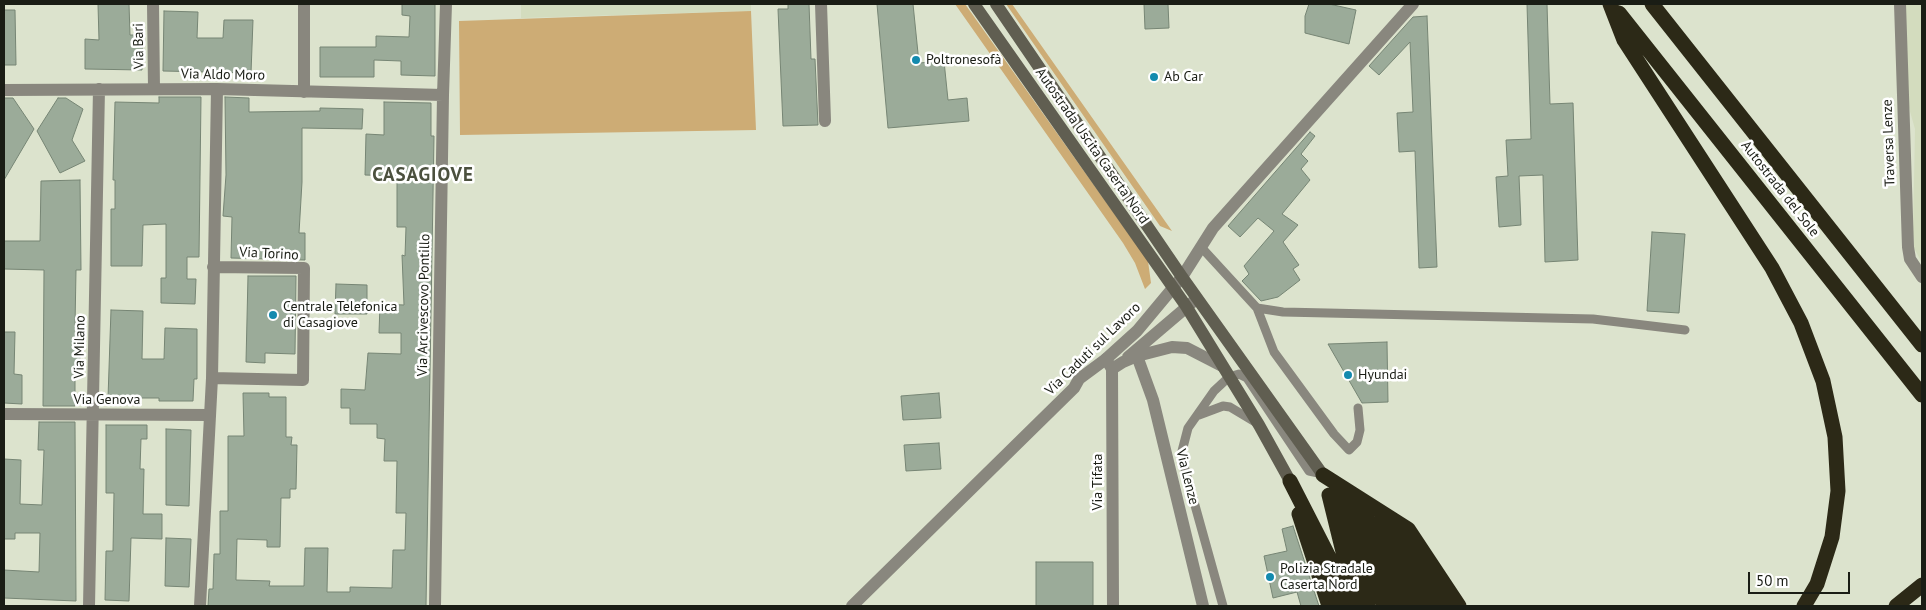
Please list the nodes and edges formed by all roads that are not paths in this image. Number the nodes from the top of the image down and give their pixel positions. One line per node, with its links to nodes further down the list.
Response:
1 (154, 4): 12 (street, Via Bari)
2 (304, 4): 15 (street)
3 (446, 4): 16 (street, Via Arcivescovo Pontillo)
4 (821, 4): 17 (street)
5 (974, 4): 22 (main road, Autostrada Uscita Caserta Nord)
6 (996, 4): 20 (main road, Autostrada Uscita Caserta Nord)
7 (1413, 4): 18 (street, Via Caduti sul Lavoro)
8 (1611, 4): 36 (highway, Autostrada del Sole); 63 (highway)
9 (1652, 4): 26 (highway, Autostrada del Sole)
10 (1900, 4): 21 (street, Traversa Lenze)
11 (99, 89): 12 (street, Via Aldo Moro); 13 (street, Via Aldo Moro); 39 (street, Via Milano)
12 (154, 89): 14 (street, Via Aldo Moro)
13 (4, 90)
14 (217, 90): 15 (street, Via Aldo Moro); 19 (street)
15 (304, 92): 16 (street, Via Aldo Moro)
16 (442, 95): 48 (street, Via Arcivescovo Pontillo)
17 (824, 121)
18 (1201, 247): 20 (street, Via Caduti sul Lavoro); 25 (lane)
19 (213, 267): 35 (street); 35 (street, Via Torino)
20 (1182, 277): 22 (street, Via Caduti sul Lavoro); 23 (main road, Autostrada Uscita Caserta Nord)
21 (1922, 277)
22 (1174, 288): 23 (main road, Autostrada Uscita Caserta Nord); 24 (street, Via Caduti sul Lavoro)
23 (1189, 301): 24 (street); 30 (street); 34 (main road, Autostrada Uscita Caserta Nord); 43 (main road, Autostrada Uscita Caserta Nord)
24 (1162, 302): 28 (street, Via Caduti sul Lavoro)
25 (1257, 308): 27 (lane); 37 (lane)
26 (1894, 308): 29 (highway); 31 (highway, Autostrada del Sole)
27 (1685, 330)
28 (1136, 331): 30 (street); 33 (street, Via Caduti sul Lavoro)
29 (1922, 338)
30 (1146, 341): 33 (street)
31 (1922, 345)
32 (1137, 356): 33 (street); 34 (street); 51 (street, Via Lenze)
33 (1114, 363): 49 (street, Via Caduti sul Lavoro); 50 (street, Via Tifata)
34 (1225, 372): 41 (lane); 42 (main road, Autostrada Uscita Caserta Nord); 43 (lane)
35 (212, 378): 40 (street)
36 (1922, 395)
37 (1358, 408)
38 (4, 414): 39 (street, Via Genova)
39 (94, 414): 40 (street, Via Genova); 46 (street, Via Milano)
40 (210, 416): 47 (street)
41 (1197, 416): 42 (lane); 52 (lane)
42 (1259, 425): 44 (main road, Autostrada Uscita Caserta Nord)
43 (1324, 474): 56 (highway); 57 (highway); 58 (highway); 59 (highway); 60 (highway); 61 (highway); 62 (highway)
44 (1290, 481): 53 (highway); 54 (highway); 55 (highway)
45 (1922, 585): 64 (highway)
46 (89, 606)
47 (200, 606)
48 (435, 606)
49 (852, 606)
50 (1113, 606)
51 (1203, 606)
52 (1223, 606)
53 (1329, 606)
54 (1343, 606)
55 (1354, 606)
56 (1368, 606)
57 (1385, 606)
58 (1400, 606)
59 (1415, 606)
60 (1432, 606)
61 (1444, 606)
62 (1458, 606)
63 (1804, 606)
64 (1896, 606)

